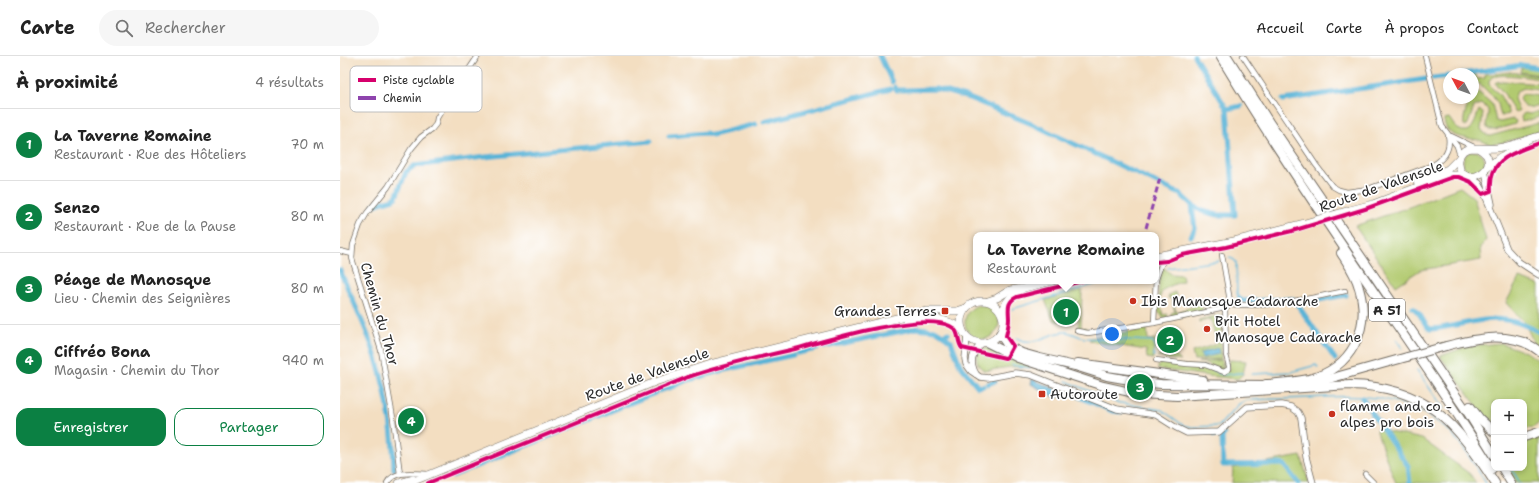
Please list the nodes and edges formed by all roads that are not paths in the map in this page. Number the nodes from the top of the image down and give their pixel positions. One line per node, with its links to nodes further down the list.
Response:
1 (478, 56): 6 (street, Chemin du Thor)
2 (1220, 56): 10 (highway, A 51)
3 (1228, 56): 38 (highway, A 51)
4 (1243, 56): 8 (street)
5 (1425, 56): 8 (street)
6 (471, 66)
7 (441, 112): 20 (street, Chemin du Thor)
8 (1448, 135): 12 (street); 13 (street)
9 (1539, 136): 12 (main road)
10 (1272, 139): 51 (highway); 67 (highway, A 51)
11 (1539, 139): 14 (main road)
12 (1477, 148): 13 (main road); 14 (main road)
13 (1460, 157): 15 (main road); 16 (main road, Route de Valensole)
14 (1486, 170): 15 (main road); 17 (street)
15 (1468, 176): 16 (main road, Route de Valensole); 17 (street)
16 (1351, 209): 19 (main road, Route de Valensole, bridge)
17 (1496, 224): 24 (street)
18 (340, 251): 20 (street)
19 (1170, 253): 21 (main road, Route de Valensole); 23 (street)
20 (352, 254): 58 (street, Chemin du Thor)
21 (1159, 255)
22 (1222, 255): 30 (street)
23 (1159, 270)
24 (1539, 275)
25 (1041, 284): 27 (main road)
26 (1156, 284): 35 (street)
27 (1024, 288): 29 (main road); 33 (main road)
28 (1345, 291): 30 (street)
29 (988, 301): 31 (main road); 33 (main road)
30 (1229, 304): 32 (street)
31 (966, 308): 34 (main road, Route de Valensole); 36 (main road)
32 (1225, 308): 35 (street); 47 (street)
33 (1003, 315): 39 (main road)
34 (882, 322): 36 (main road, Route de Valensole); 59 (main road, Route de Valensole)
35 (1154, 323): 37 (street)
36 (962, 329): 40 (main road)
37 (1077, 331)
38 (1414, 333): 53 (highway); 56 (highway, A 51)
39 (1000, 334): 41 (main road); 46 (highway)
40 (967, 337): 41 (main road); 49 (street)
41 (985, 343): 49 (street); 52 (highway)
42 (1447, 348): 43 (highway); 44 (highway); 45 (highway)
43 (1539, 351)
44 (1539, 355)
45 (1408, 359): 51 (highway); 52 (highway)
46 (1049, 360): 48 (highway); 50 (highway); 50 (highway)
47 (1156, 360)
48 (1075, 366): 50 (highway); 50 (highway)
49 (978, 376): 64 (street)
50 (1234, 385): 51 (highway)
51 (1259, 385)
52 (1283, 390): 66 (highway)
53 (1491, 430)
54 (1539, 432): 55 (highway)
55 (1527, 436)
56 (1491, 450)
57 (1504, 471): 68 (highway)
58 (400, 474): 59 (street); 61 (street)
59 (430, 474): 62 (main road, Route de Valensole); 63 (main road, Route de Valensole)
60 (1365, 474): 65 (street)
61 (387, 483)
62 (399, 483)
63 (411, 483)
64 (1313, 483)
65 (1374, 483)
66 (1495, 483)
67 (1500, 483)
68 (1511, 483)

